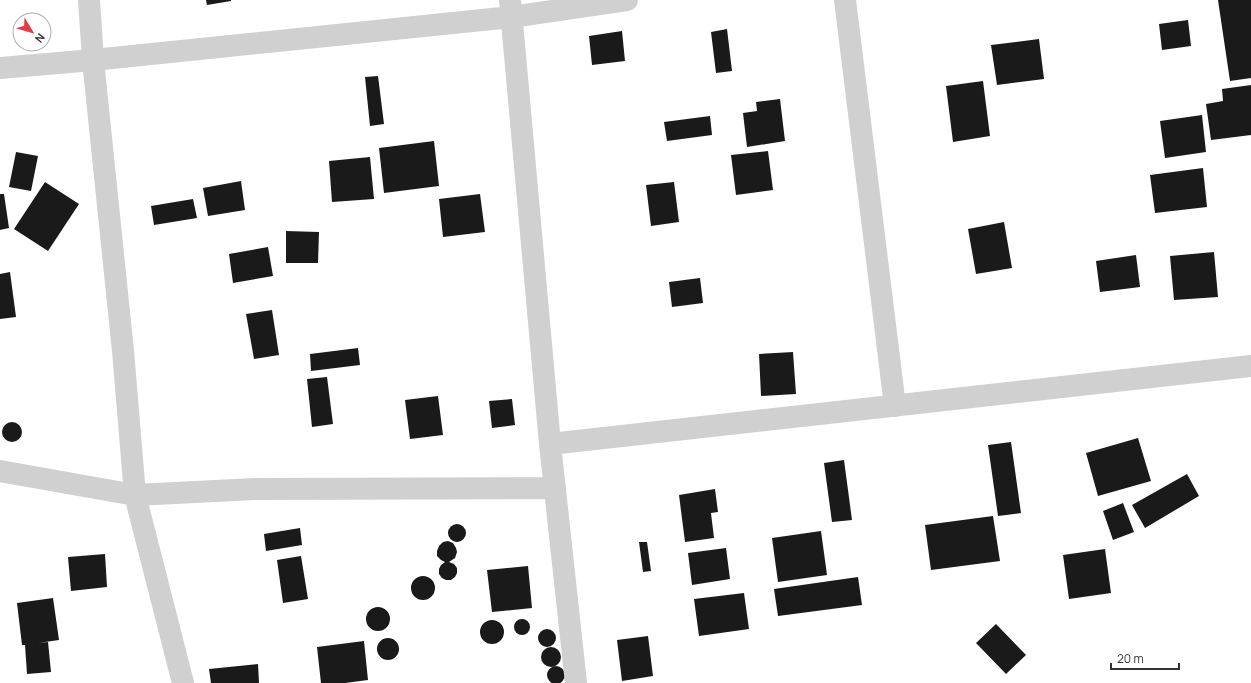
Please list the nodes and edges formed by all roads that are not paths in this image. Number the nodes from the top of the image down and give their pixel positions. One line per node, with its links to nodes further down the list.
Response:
1 (89, 0): 5 (street)
2 (627, 0): 4 (street)
3 (845, 0): 8 (street)
4 (511, 9): 5 (street); 9 (street)
5 (94, 60): 6 (street); 12 (street)
6 (0, 68)
7 (1251, 366): 8 (street)
8 (895, 406): 9 (street)
9 (550, 444): 11 (street)
10 (0, 472): 12 (street)
11 (555, 488): 12 (street); 14 (street)
12 (135, 495): 13 (street)
13 (183, 683)
14 (576, 683)

